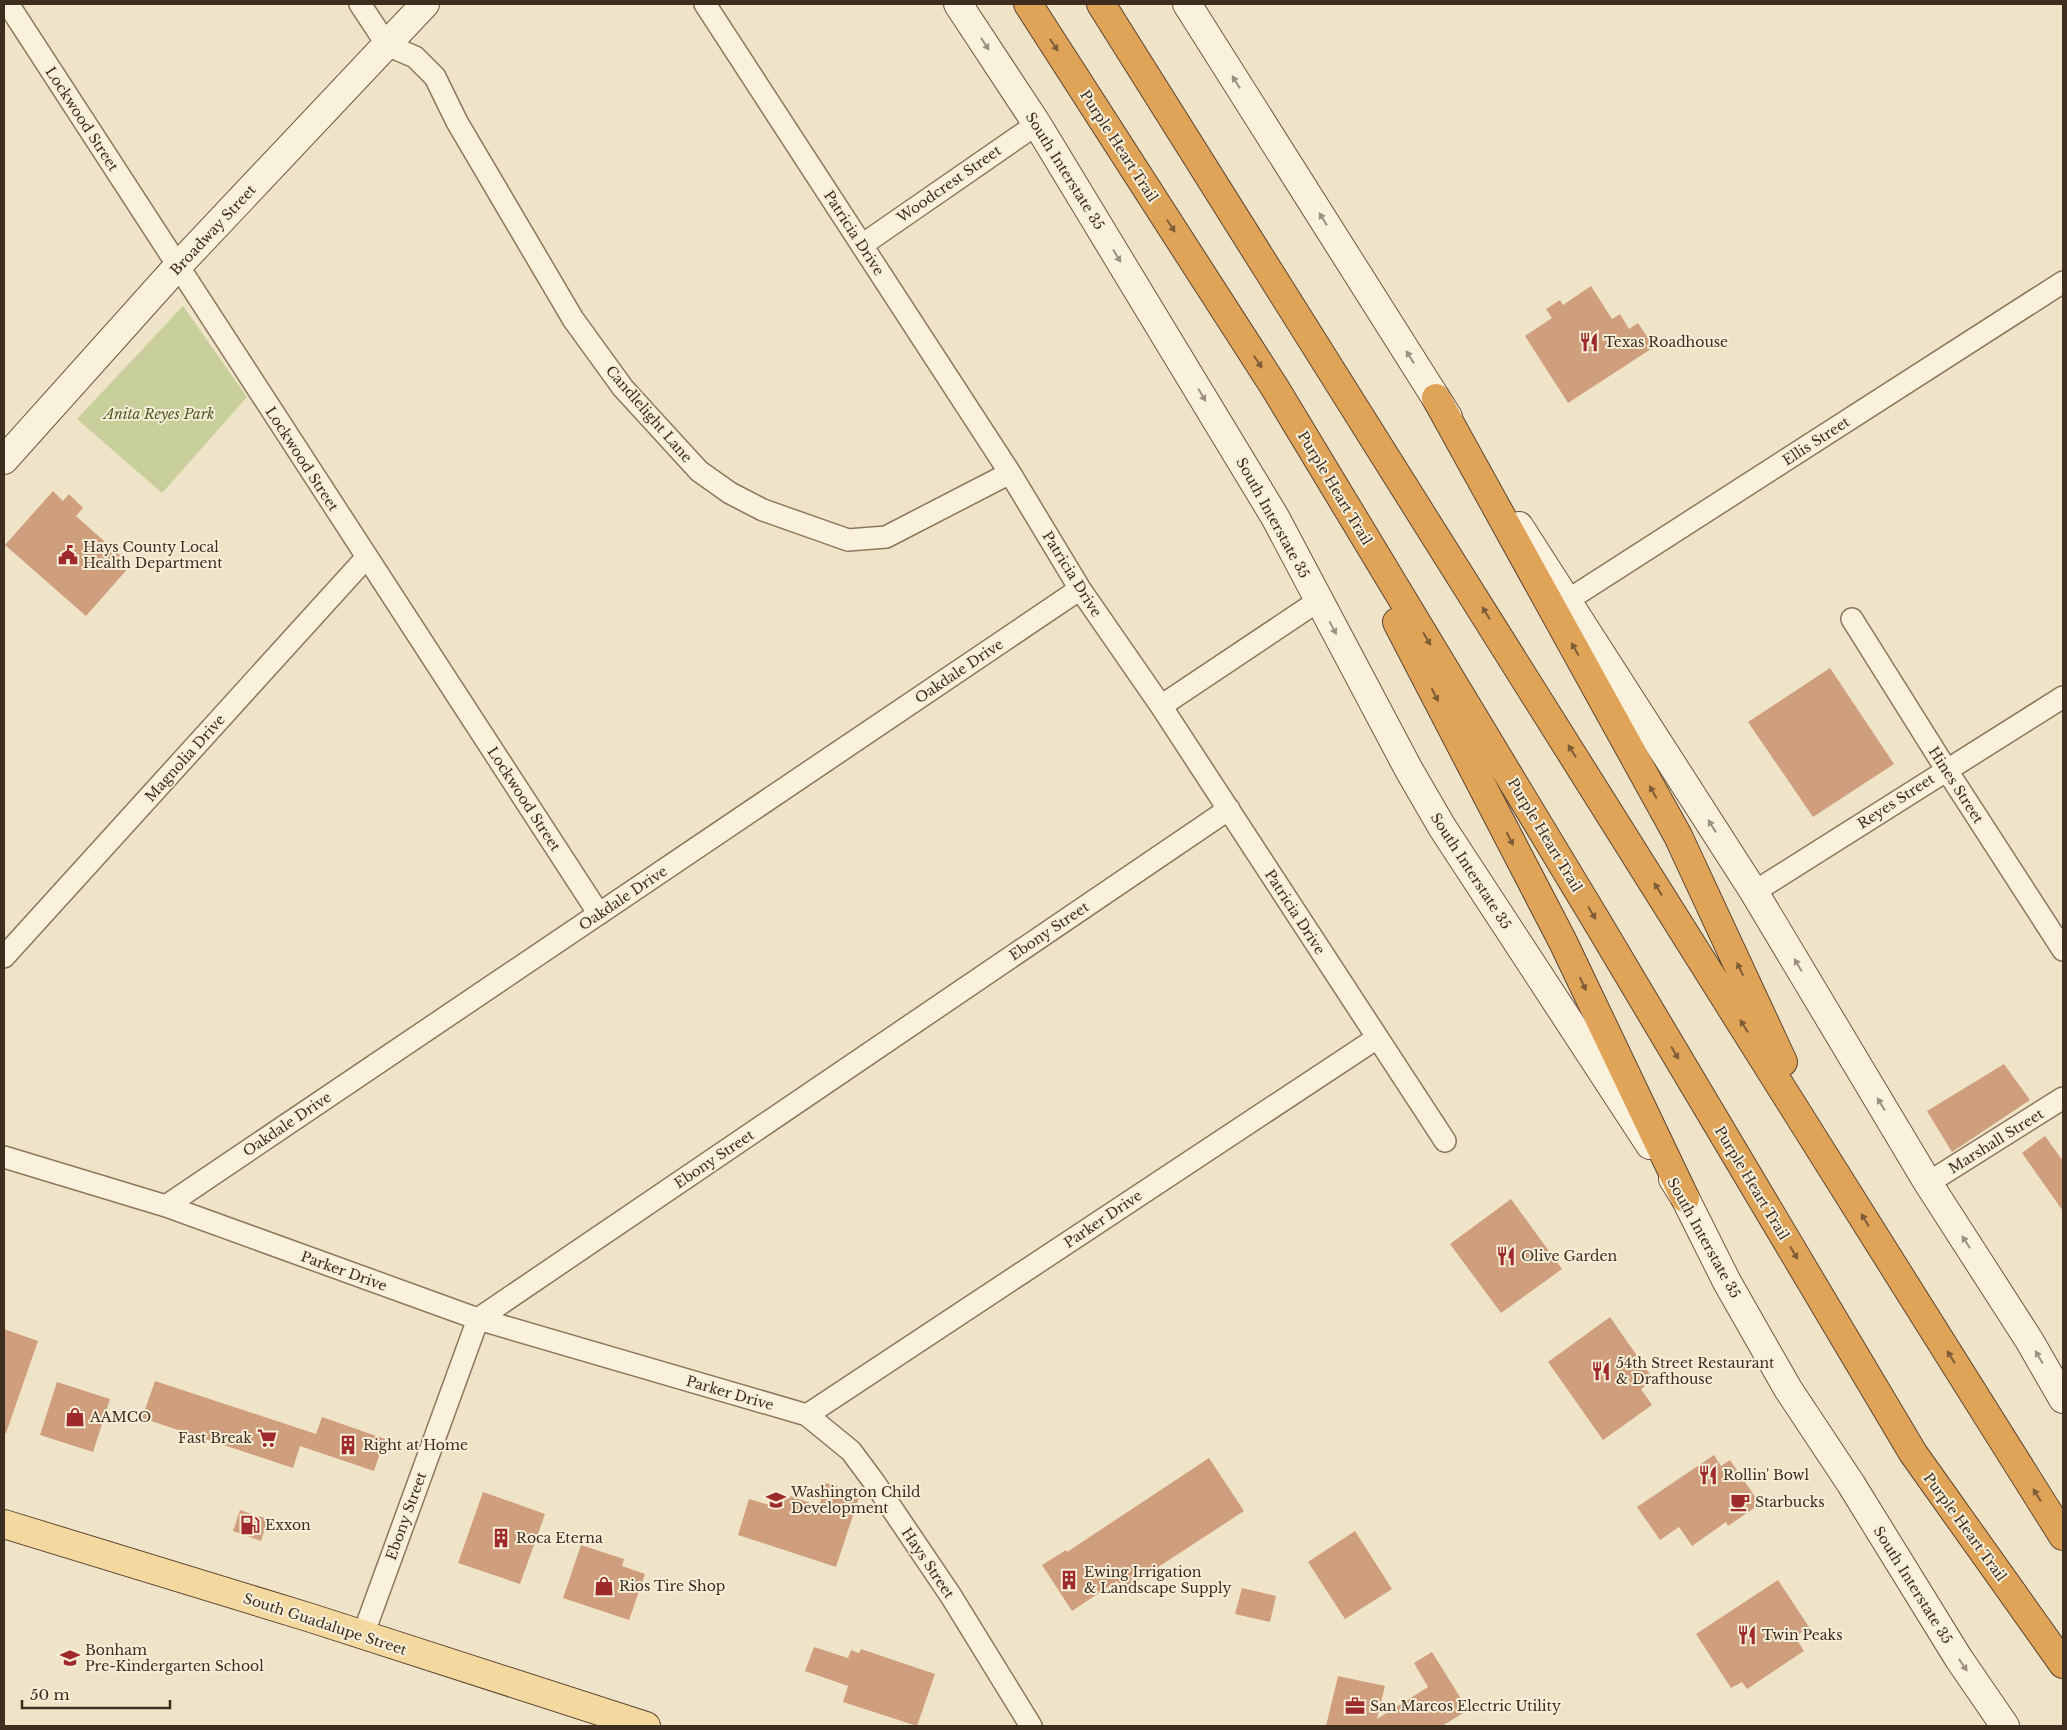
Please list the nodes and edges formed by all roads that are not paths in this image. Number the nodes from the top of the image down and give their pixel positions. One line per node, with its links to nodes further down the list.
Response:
1 (8, 4): 12 (street, Lockwood Street)
2 (360, 4): 9 (street)
3 (425, 4): 9 (main road, Broadway Street)
4 (705, 4): 11 (street, Patricia Drive)
5 (958, 4): 10 (main road, South Interstate 35, one-way to 10)
6 (1028, 4): 14 (highway, Purple Heart Trail, one-way to 14)
7 (1101, 4): 35 (highway, one-way to 7)
8 (1187, 4): 15 (main road, one-way to 8)
9 (387, 45): 12 (main road, Broadway Street); 17 (street, Candlelight Lane)
10 (1037, 124): 11 (street, Woodcrest Street); 21 (main road, South Interstate 35, one-way to 21)
11 (862, 245): 17 (street, Patricia Drive)
12 (178, 267): 16 (main road, Broadway Street); 18 (street, Lockwood Street)
13 (2063, 282): 20 (street, Ellis Street)
14 (1275, 388): 37 (highway, one-way to 37); 45 (highway, Purple Heart Trail, one-way to 45)
15 (1436, 398): 20 (main road); 35 (highway, one-way to 15)
16 (4, 460)
17 (1010, 473): 19 (street, Patricia Drive)
18 (366, 558): 28 (street, Lockwood Street); 30 (street, Magnolia Drive)
19 (1080, 589): 24 (street, Patricia Drive); 28 (street, Oakdale Drive)
20 (1568, 600): 27 (main road, one-way to 20)
21 (1318, 601): 24 (street); 37 (main road, South Interstate 35, one-way to 37)
22 (1852, 619): 25 (street, Hines Street)
23 (2063, 697): 25 (street, Reyes Street)
24 (1162, 706): 26 (street, Patricia Drive)
25 (1946, 769): 27 (street, Reyes Street); 29 (street, Hines Street)
26 (1229, 809): 31 (street, Patricia Drive); 39 (street, Ebony Street)
27 (1754, 892): 36 (main road, one-way to 27)
28 (599, 914): 38 (street, Oakdale Drive)
29 (2063, 950)
30 (4, 957)
31 (1377, 1038): 33 (street, Patricia Drive); 41 (street, Parker Drive)
32 (2063, 1098): 36 (street, Marshall Street)
33 (1445, 1141)
34 (4, 1157): 38 (street, Parker Drive)
35 (1835, 1172): 43 (highway, one-way to 35)
36 (1928, 1183): 40 (main road, one-way to 36)
37 (1685, 1198): 48 (main road, South Interstate 35, one-way to 48)
38 (166, 1206): 39 (street, Parker Drive)
39 (478, 1319): 41 (street, Parker Drive); 44 (street, Ebony Street)
40 (2063, 1399)
41 (807, 1415): 47 (street, Hays Street)
42 (4, 1524): 44 (main road, South Guadalupe Street)
43 (2063, 1536)
44 (363, 1635): 46 (main road, South Guadalupe Street)
45 (2063, 1664)
46 (646, 1726)
47 (1031, 1726)
48 (2005, 1726)

